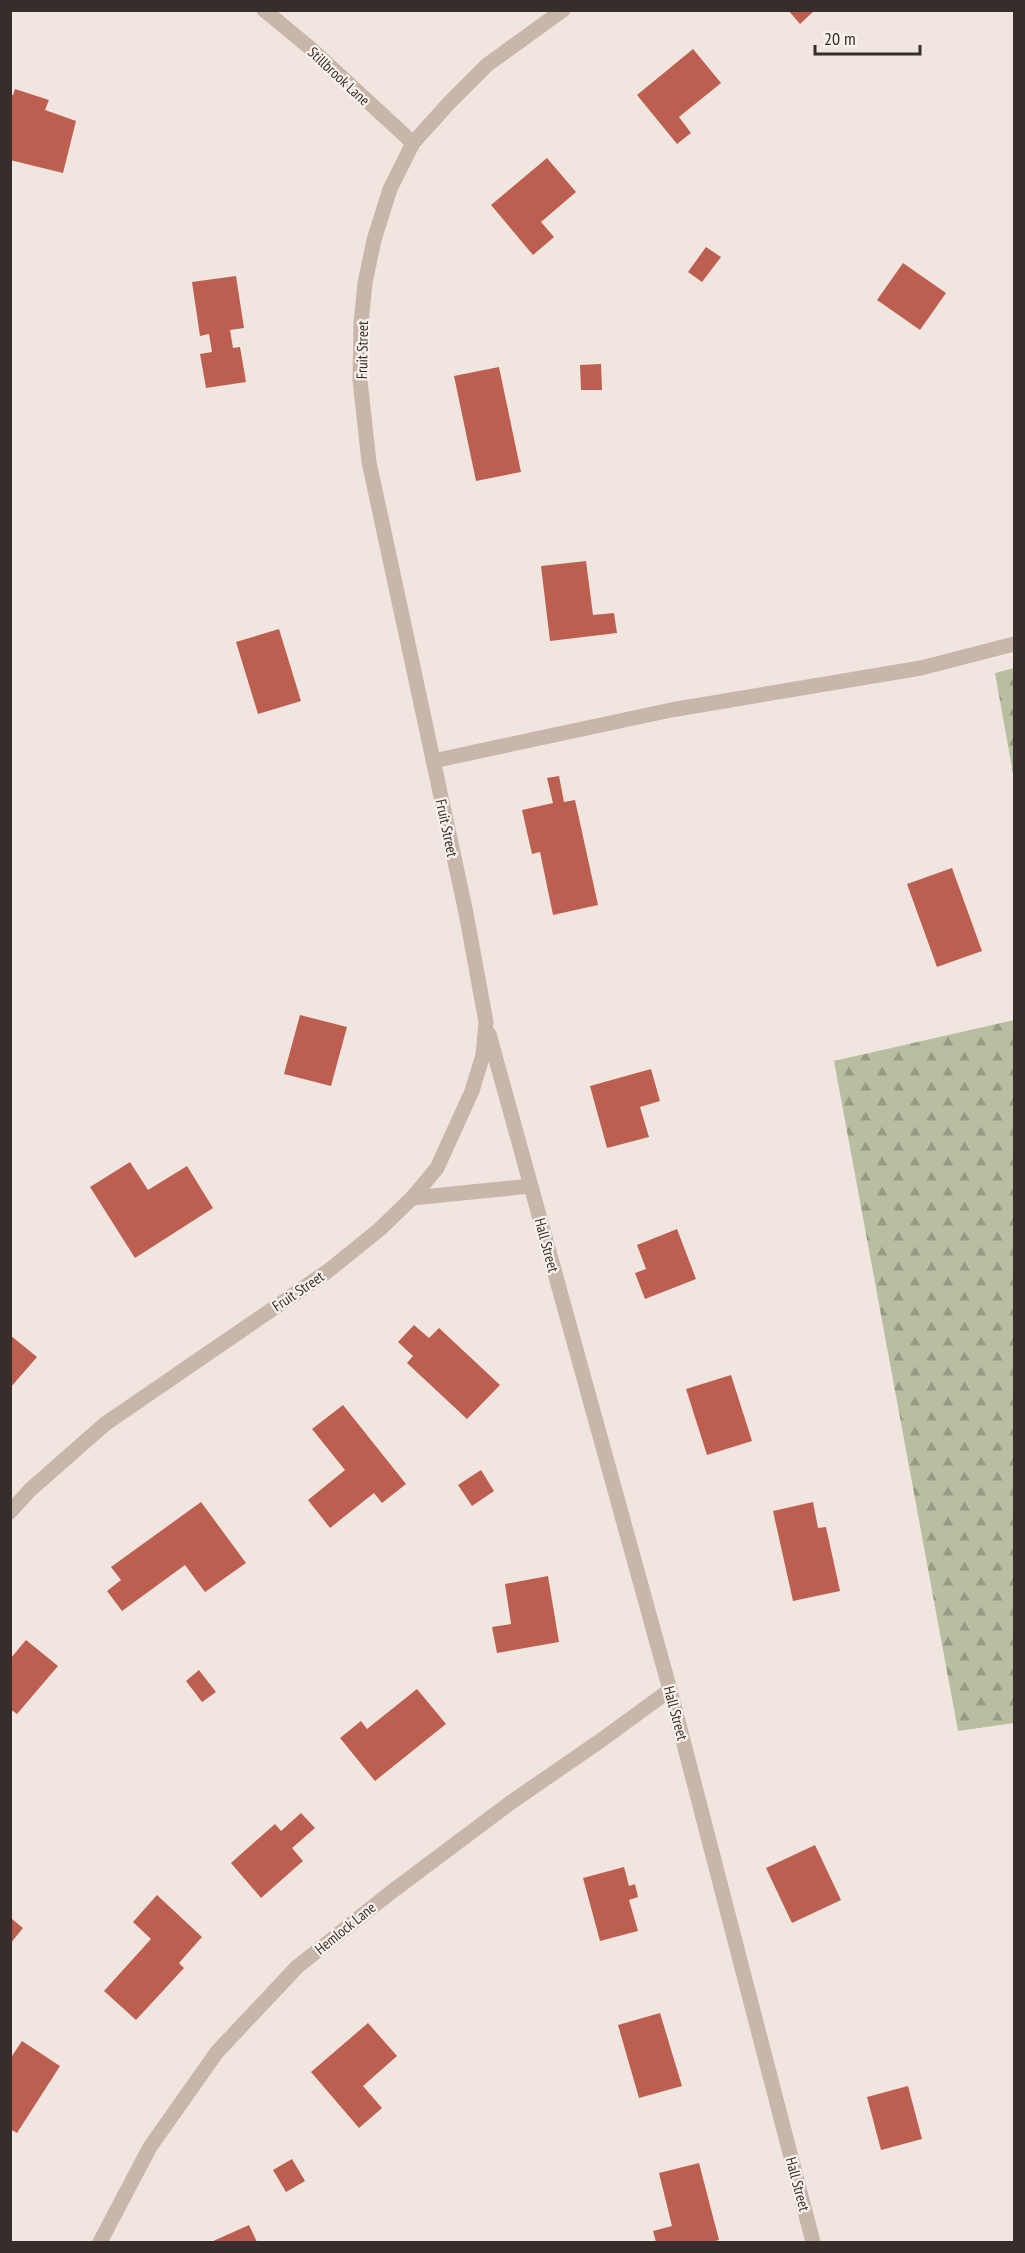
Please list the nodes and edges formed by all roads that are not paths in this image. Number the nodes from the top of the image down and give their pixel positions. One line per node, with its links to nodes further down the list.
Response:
1 (264, 10): 3 (street, Stillbrook Lane)
2 (563, 10): 3 (street, Fruit Street)
3 (413, 143): 5 (street, Fruit Street)
4 (1014, 644): 5 (street)
5 (433, 762): 6 (street, Fruit Street)
6 (486, 1022): 7 (street, Hall Street); 8 (street, Fruit Street)
7 (531, 1186): 8 (street); 10 (street, Hall Street)
8 (412, 1198): 9 (street, Fruit Street)
9 (10, 1512)
10 (670, 1690): 11 (street, Hemlock Lane); 12 (street, Hall Street)
11 (100, 2242)
12 (813, 2242)

